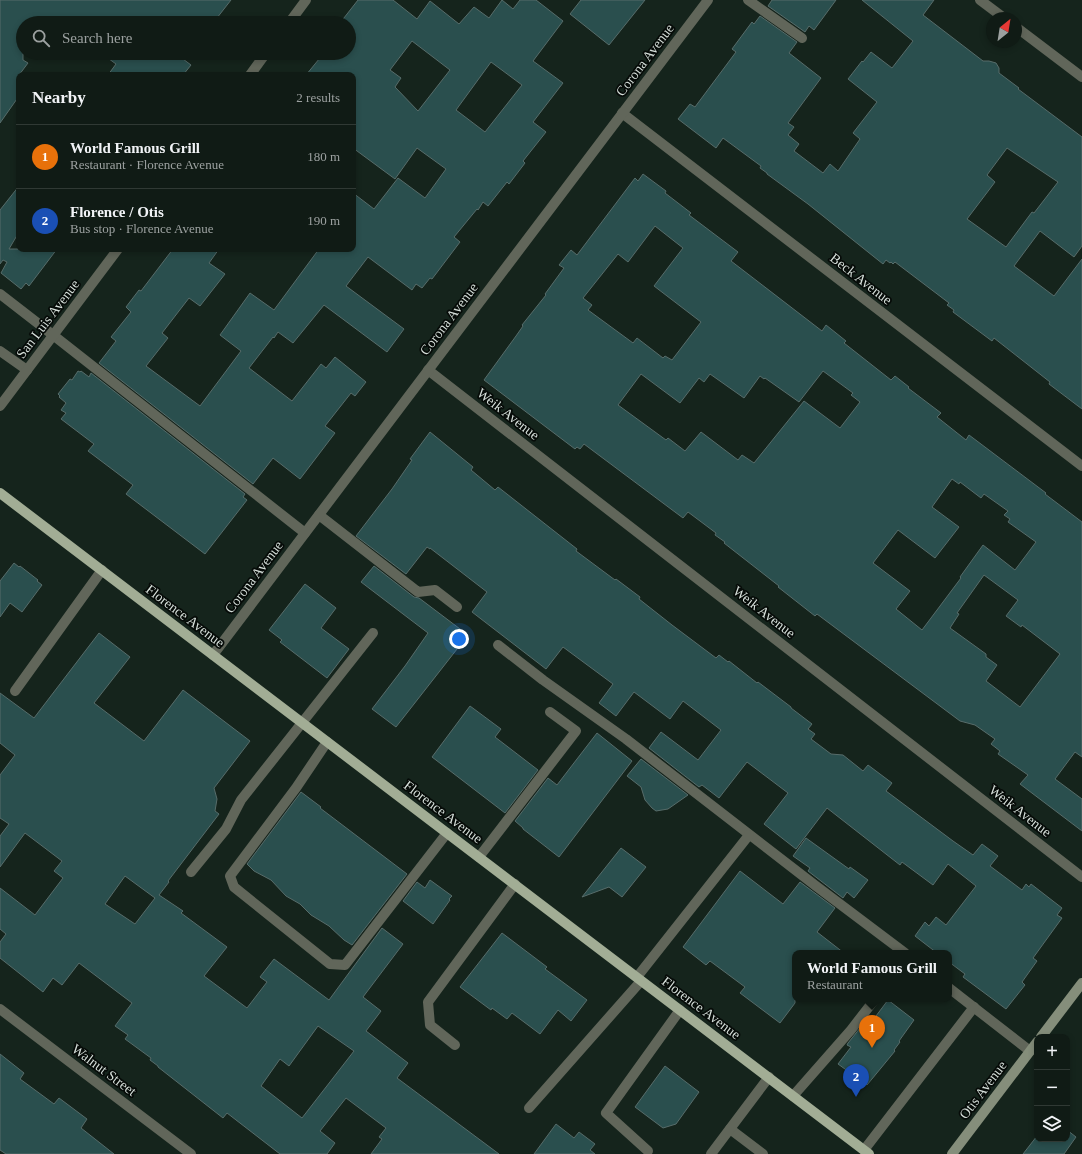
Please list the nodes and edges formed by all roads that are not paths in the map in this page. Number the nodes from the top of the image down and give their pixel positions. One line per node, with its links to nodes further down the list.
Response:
1 (306, 0): 6 (street)
2 (708, 0): 12 (street, Corona Avenue)
3 (748, 0): 8 (street)
4 (980, 0): 5 (street)
5 (996, 12)
6 (294, 16)
7 (1022, 32): 11 (street)
8 (802, 38)
9 (261, 60): 10 (street)
10 (252, 72)
11 (1082, 77)
12 (622, 113): 18 (street, Corona Avenue); 20 (street, Beck Avenue)
13 (116, 252): 15 (street, San Luis Avenue)
14 (0, 294): 15 (street)
15 (53, 334): 17 (street, San Luis Avenue); 23 (street)
16 (0, 351): 17 (street)
17 (27, 370): 19 (street, San Luis Avenue)
18 (428, 370): 22 (street, Corona Avenue); 37 (street, Weik Avenue)
19 (0, 406)
20 (1082, 466)
21 (0, 493): 24 (main road, Florence Avenue)
22 (319, 515): 23 (street, Corona Avenue); 25 (street)
23 (305, 533): 28 (street, Corona Avenue)
24 (102, 570): 28 (main road, Florence Avenue); 29 (street)
25 (458, 607)
26 (373, 633): 31 (street)
27 (498, 645): 34 (street)
28 (213, 655): 31 (main road, Florence Avenue)
29 (15, 691)
30 (550, 712): 35 (street)
31 (302, 723): 32 (main road, Florence Avenue); 36 (street)
32 (327, 742): 33 (main road, Florence Avenue); 33 (street)
33 (448, 833): 35 (main road, Florence Avenue)
34 (749, 835): 39 (street); 40 (street)
35 (479, 857): 38 (main road, Florence Avenue)
36 (191, 872)
37 (1082, 877)
38 (515, 884): 40 (main road, Florence Avenue); 48 (street)
39 (901, 950)
40 (639, 979): 46 (main road, Florence Avenue); 53 (street)
41 (1082, 983): 47 (street)
42 (952, 990): 44 (street)
43 (873, 1002): 52 (street)
44 (974, 1007): 50 (street); 56 (street)
45 (0, 1009): 57 (street, Walnut Street)
46 (680, 1010): 51 (main road, Florence Avenue); 55 (street)
47 (1043, 1034)
48 (455, 1046)
49 (1034, 1046): 50 (street, Otis Avenue)
50 (1030, 1051): 60 (street, Otis Avenue)
51 (769, 1077): 52 (main road, Florence Avenue); 54 (street)
52 (792, 1096): 56 (main road, Florence Avenue)
53 (529, 1108)
54 (730, 1129): 58 (street); 59 (street)
55 (648, 1151)
56 (866, 1152)
57 (191, 1154)
58 (711, 1154)
59 (763, 1154)
60 (952, 1154)

